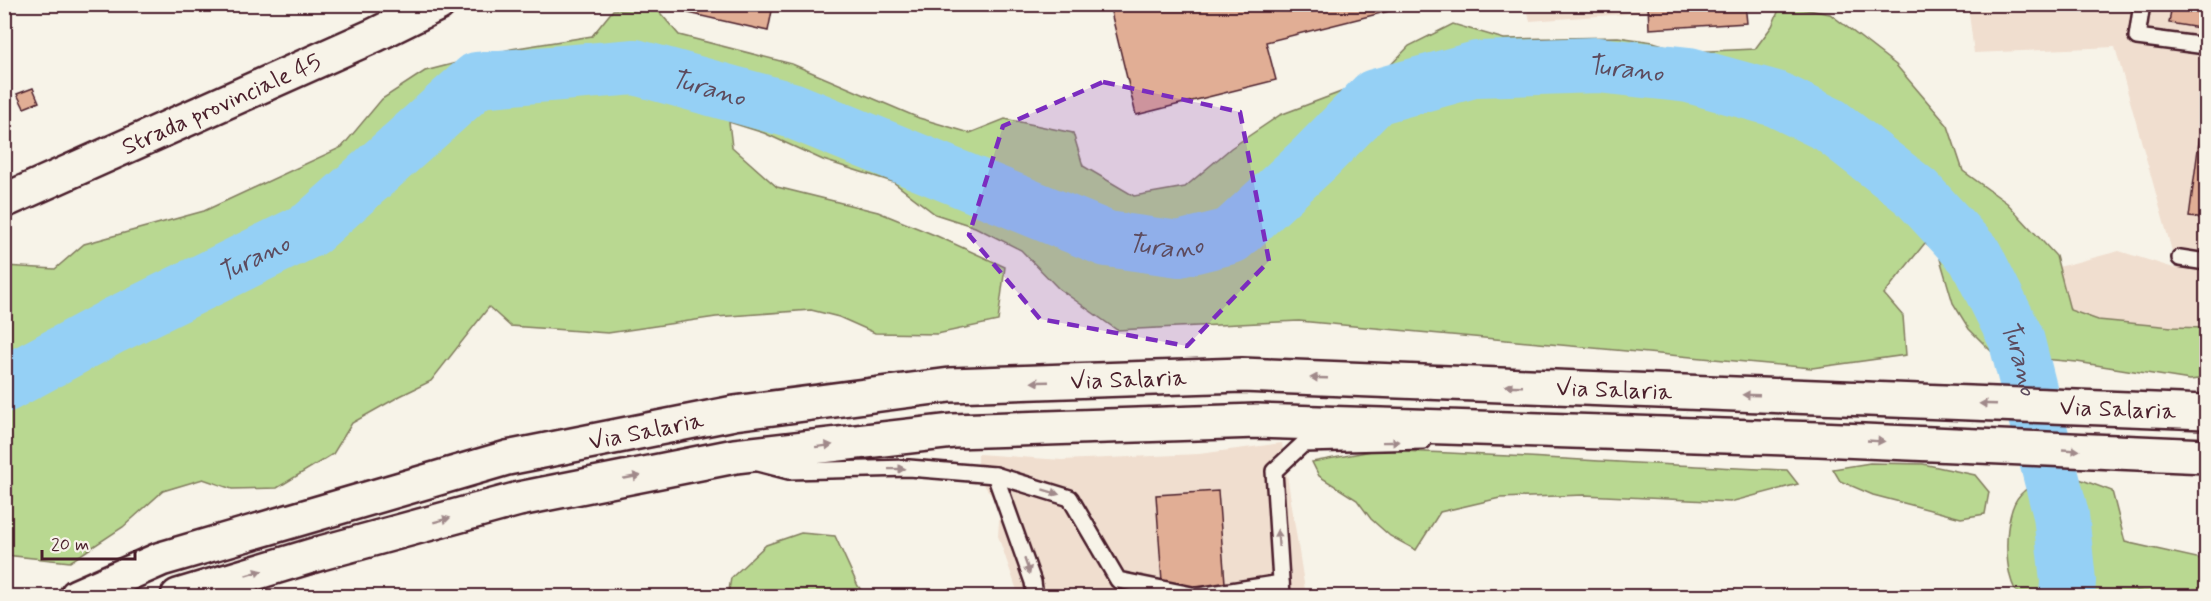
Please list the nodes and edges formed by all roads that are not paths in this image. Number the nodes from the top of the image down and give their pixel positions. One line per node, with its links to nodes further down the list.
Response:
1 (438, 4): 4 (main road, Strada provinciale 45)
2 (2142, 4): 3 (lane)
3 (2206, 46)
4 (4, 201)
5 (2180, 258): 6 (lane)
6 (2206, 262)
7 (2206, 412): 13 (main road, Via Salaria, one-way to 13)
8 (1499, 427): 9 (main road, Via Salaria, one-way to 8); 10 (main road, Via Salaria, one-way to 10); 12 (lane, one-way to 8)
9 (735, 456): 11 (lane, one-way to 11); 14 (main road, Via Salaria, one-way to 9)
10 (2194, 456)
11 (995, 475): 15 (lane, one-way to 15); 16 (lane, one-way to 16)
12 (1281, 590): 16 (lane)
13 (77, 597)
14 (178, 597)
15 (1035, 597)
16 (1198, 597)

